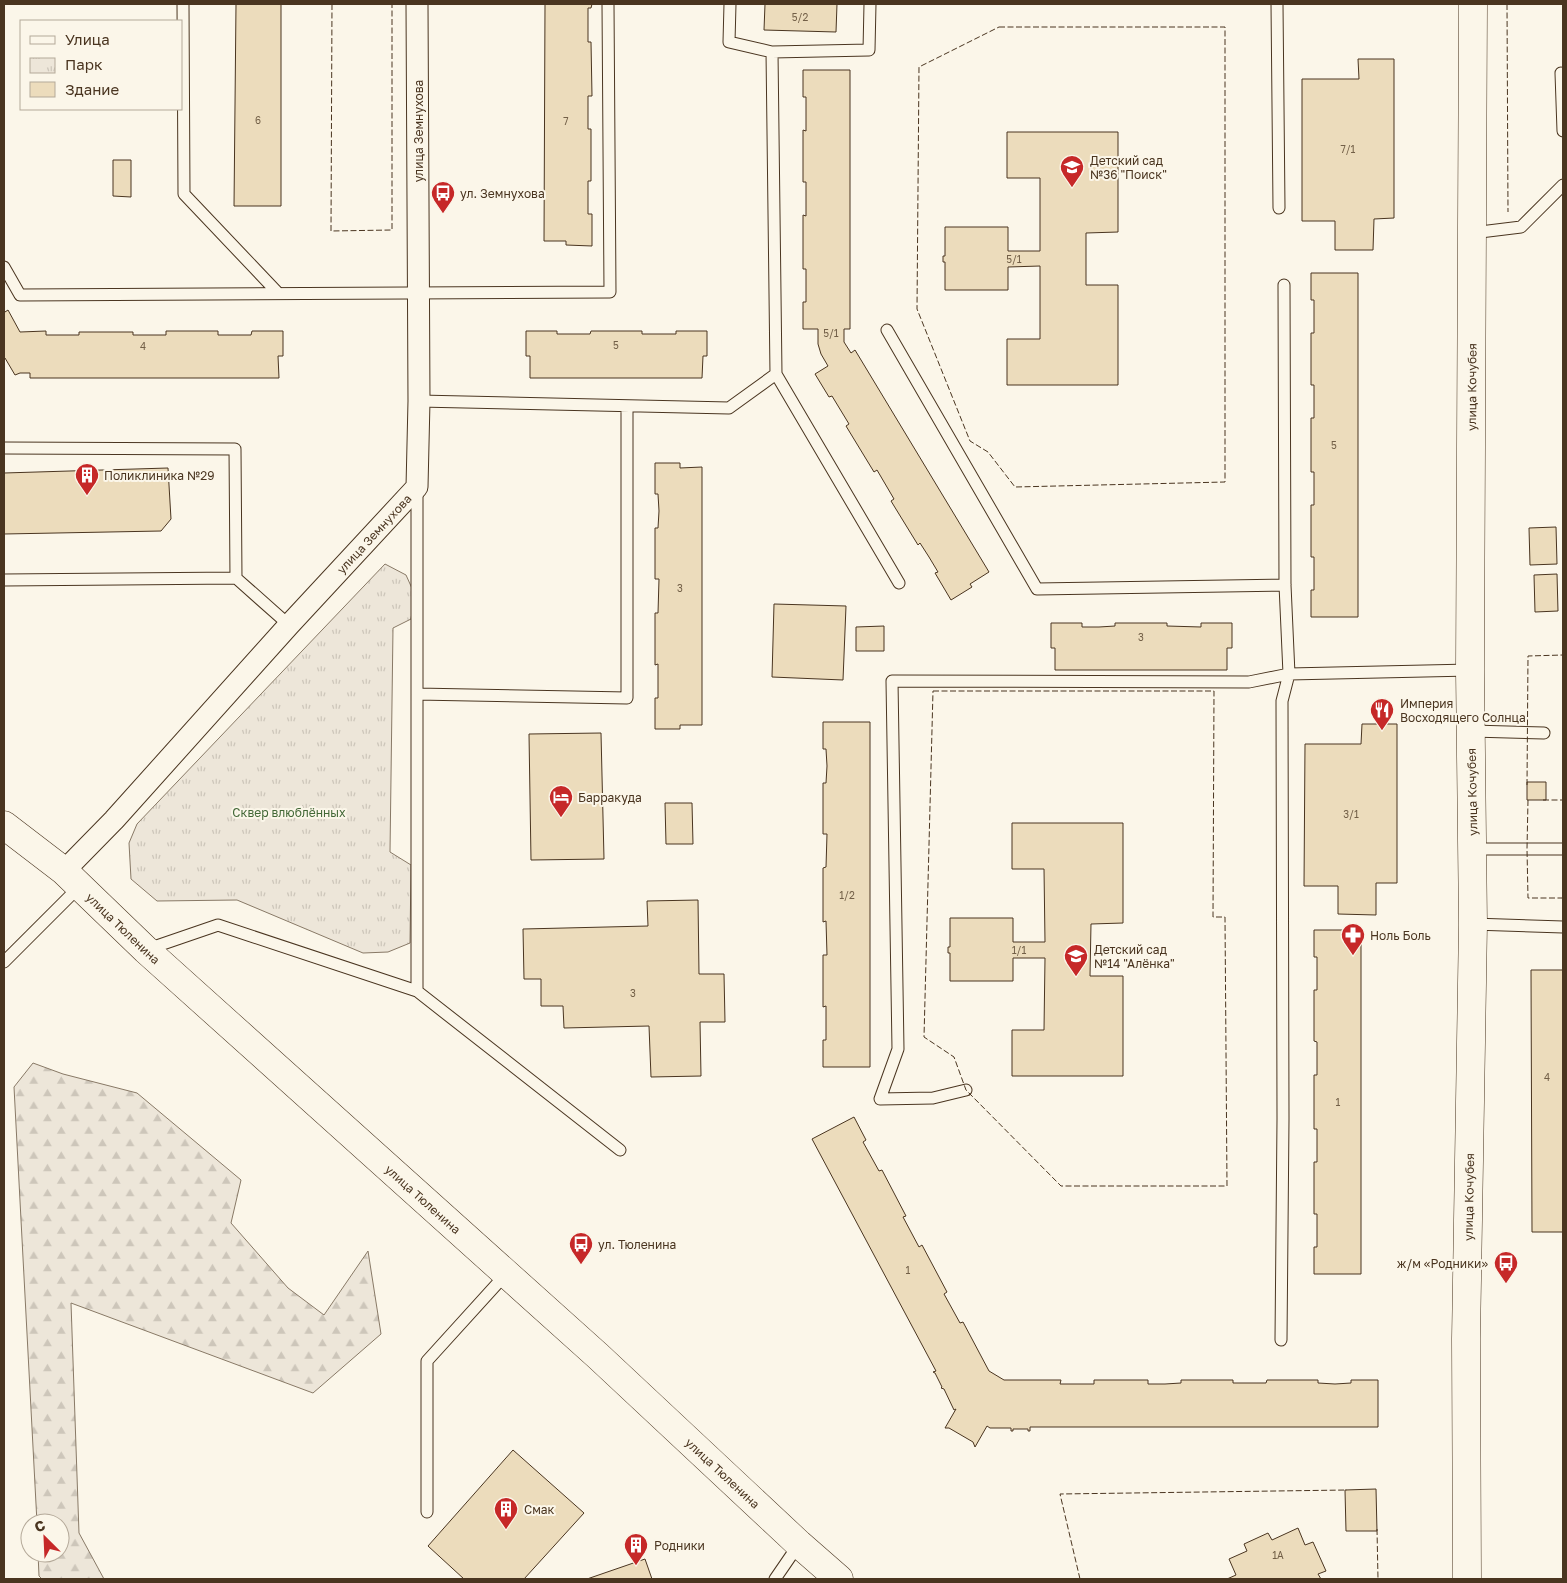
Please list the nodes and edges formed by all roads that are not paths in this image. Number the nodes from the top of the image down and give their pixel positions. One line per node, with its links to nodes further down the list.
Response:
1 (183, 4): 17 (lane)
2 (417, 4): 16 (street, улица Земнухова)
3 (608, 4): 16 (lane)
4 (730, 4): 8 (lane)
5 (870, 4): 8 (lane)
6 (1277, 4): 12 (lane)
7 (1473, 4): 13 (street, улица Кочубея)
8 (772, 52): 19 (lane)
9 (1561, 73): 10 (lane)
10 (1563, 131)
11 (1563, 185): 13 (lane)
12 (1279, 208)
13 (1472, 232): 29 (street, улица Кочубея)
14 (4, 267): 17 (lane)
15 (1284, 285): 27 (lane)
16 (418, 292): 17 (lane); 20 (street, улица Земнухова)
17 (278, 293)
18 (887, 330): 27 (lane)
19 (776, 374): 21 (lane); 26 (lane)
20 (419, 401): 21 (lane); 23 (street, улица Земнухова)
21 (627, 406): 31 (lane)
22 (4, 448): 24 (lane)
23 (417, 487): 28 (street, улица Земнухова); 31 (lane)
24 (236, 578): 25 (lane); 28 (lane)
25 (4, 580)
26 (899, 582)
27 (1285, 585): 30 (lane)
28 (288, 625): 37 (street, улица Земнухова)
29 (1470, 670): 30 (lane); 32 (street, улица Кочубея)
30 (1289, 674): 43 (lane); 46 (lane)
31 (417, 694): 42 (lane)
32 (1472, 731): 33 (lane); 35 (street, улица Кочубея)
33 (1544, 733)
34 (4, 825): 37 (street, улица Тюленина)
35 (1473, 849): 36 (lane); 38 (street, улица Кочубея)
36 (1563, 849)
37 (72, 879): 40 (street, улица Тюленина); 41 (lane)
38 (1474, 924): 39 (lane); 51 (street, улица Кочубея)
39 (1563, 927)
40 (146, 950): 42 (lane); 45 (street, улица Тюленина)
41 (4, 962)
42 (417, 991): 44 (lane)
43 (966, 1090)
44 (620, 1150)
45 (506, 1274): 47 (lane); 48 (street, улица Тюленина)
46 (1281, 1340)
47 (427, 1512)
48 (799, 1544): 49 (lane); 50 (street, улица Тюленина)
49 (775, 1579)
50 (840, 1579)
51 (1467, 1579)

